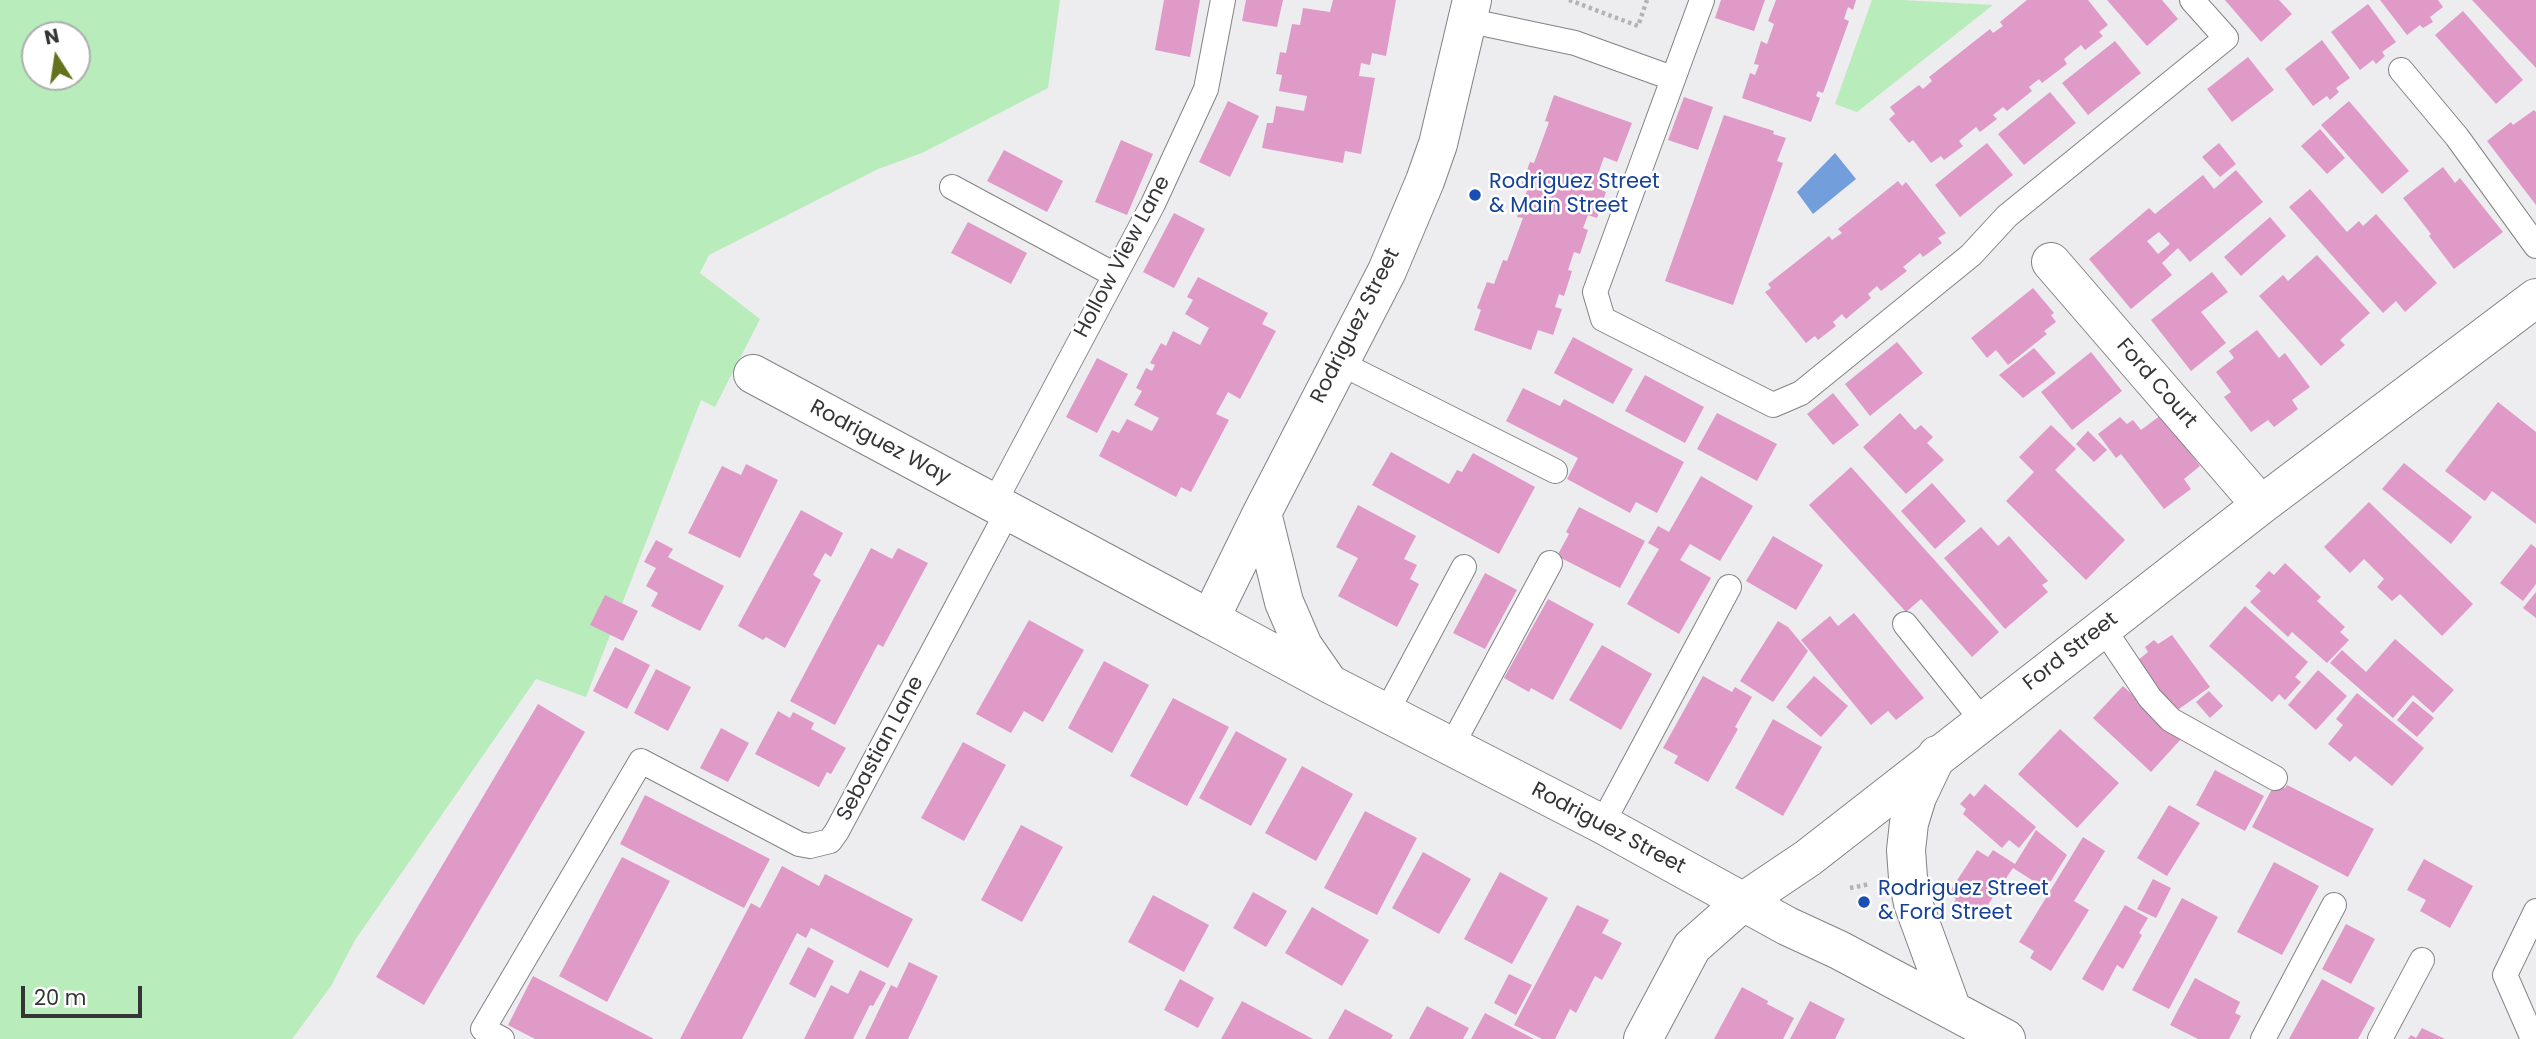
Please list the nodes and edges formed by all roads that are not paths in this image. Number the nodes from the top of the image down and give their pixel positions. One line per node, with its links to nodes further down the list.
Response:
1 (1223, 0): 10 (lane, Hollow View Lane)
2 (1702, 0): 6 (lane)
3 (2192, 0): 6 (lane)
4 (1467, 7): 6 (lane); 12 (street, Rodriguez Street)
5 (2401, 70): 8 (lane)
6 (1672, 78)
7 (952, 187): 10 (lane)
8 (2536, 246)
9 (2051, 262): 15 (street, Ford Court)
10 (1115, 275): 16 (lane, Hollow View Lane)
11 (2530, 312): 15 (street, Ford Street)
12 (1338, 362): 14 (lane); 17 (street, Rodriguez Street)
13 (753, 374): 16 (street, Rodriguez Way)
14 (1555, 471)
15 (2261, 505): 23 (street, Ford Street)
16 (1001, 507): 21 (street, Rodriguez Street); 36 (lane, Sebastian Lane)
17 (1262, 513): 21 (street, Rodriguez Street); 24 (street)
18 (1549, 563): 27 (lane)
19 (1464, 567): 25 (lane)
20 (1729, 587): 30 (lane)
21 (1210, 619): 24 (street, Rodriguez Street)
22 (1905, 624): 26 (lane)
23 (2103, 628): 26 (street, Ford Street); 29 (lane)
24 (1329, 684): 25 (street, Rodriguez Street)
25 (1386, 713): 27 (street, Rodriguez Street)
26 (1982, 720): 28 (street, Ford Street)
27 (1451, 747): 30 (street, Rodriguez Street)
28 (1937, 755): 31 (street, Ford Street); 35 (street)
29 (2274, 778)
30 (1602, 824): 31 (street, Rodriguez Street)
31 (1744, 901): 35 (street, Rodriguez Street); 37 (street, Ford Street)
32 (2334, 905): 39 (lane)
33 (2536, 911): 41 (lane)
34 (2422, 960): 40 (lane)
35 (1956, 1022): 38 (street, Rodriguez Street)
36 (502, 1039)
37 (1643, 1039)
38 (2006, 1039)
39 (2263, 1039)
40 (2380, 1039)
41 (2533, 1039)

